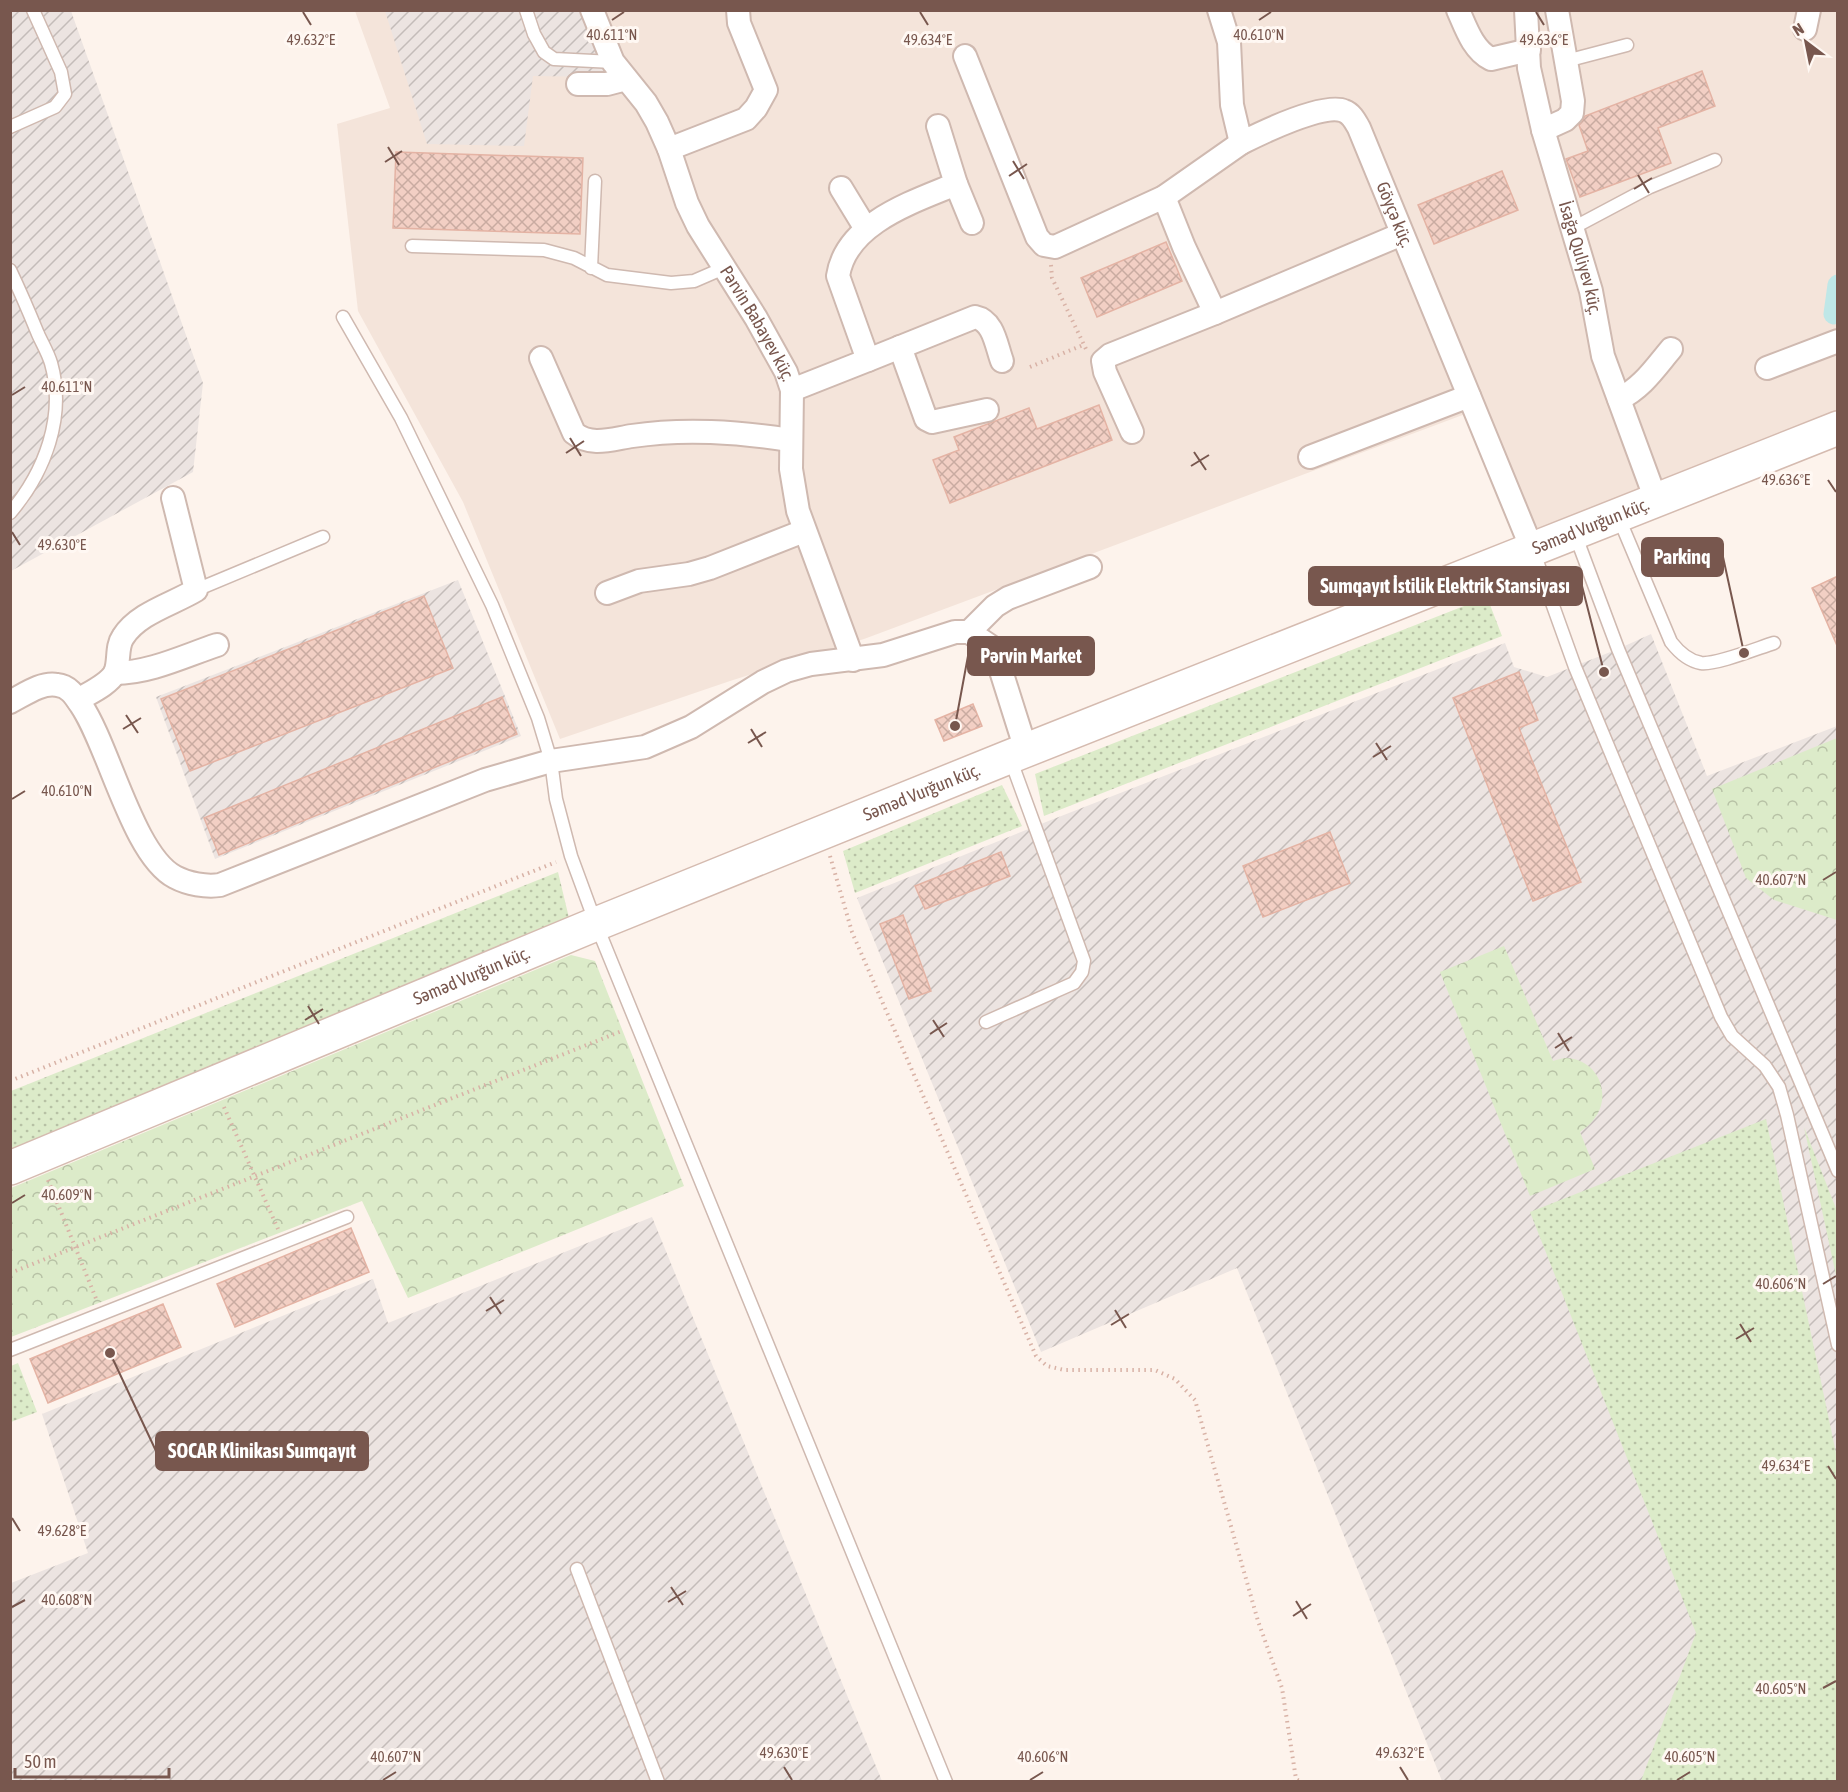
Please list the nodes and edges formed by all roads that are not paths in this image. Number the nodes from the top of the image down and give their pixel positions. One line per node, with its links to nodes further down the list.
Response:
1 (33, 10): 16 (lane)
2 (526, 10): 13 (lane)
3 (592, 10): 13 (street, Pərvin Babayev küç.)
4 (738, 10): 19 (street)
5 (1219, 10): 18 (street)
6 (1458, 10): 10 (street)
7 (1526, 10): 10 (street, İsağa Quliyev küç.)
8 (1557, 10): 12 (street)
9 (1627, 45): 12 (lane)
10 (1528, 50): 17 (street, İsağa Quliyev küç.)
11 (965, 56): 24 (street)
12 (1566, 61): 17 (street)
13 (620, 71): 14 (street); 19 (street, Pərvin Babayev küç.)
14 (578, 84)
15 (938, 126): 22 (street)
16 (10, 127)
17 (1543, 130): 27 (street, İsağa Quliyev küç.)
18 (1241, 143): 24 (street); 28 (street, Göyçə küç.)
19 (669, 149): 31 (street, Pərvin Babayev küç.)
20 (1715, 160): 27 (lane)
21 (595, 181): 30 (lane)
22 (956, 184): 25 (street); 26 (street)
23 (841, 188): 26 (street)
24 (1164, 197): 33 (street)
25 (972, 223)
26 (866, 229): 39 (street)
27 (1571, 229): 44 (street, İsağa Quliyev küç.)
28 (1402, 234): 33 (street); 43 (street, Göyçə küç.)
29 (412, 246): 30 (lane)
30 (591, 268): 31 (lane)
31 (724, 268): 42 (street, Pərvin Babayev küç.)
32 (10, 270): 52 (lane)
33 (1215, 314): 47 (street)
34 (343, 317): 69 (lane)
35 (1838, 341): 41 (street)
36 (900, 347): 39 (street); 40 (street); 45 (street)
37 (1671, 348): 44 (street)
38 (542, 358): 48 (street)
39 (868, 360): 42 (street)
40 (1002, 361)
41 (1767, 368)
42 (792, 390): 48 (street, Pərvin Babayev küç.)
43 (1469, 396): 49 (street); 57 (street, Göyçə küç.)
44 (1619, 399): 51 (street, İsağa Quliyev küç.)
45 (987, 410)
46 (1838, 428): 51 (main road, Səməd Vurğun küç.)
47 (1132, 432)
48 (790, 440): 54 (street, Pərvin Babayev küç.)
49 (1310, 457)
50 (173, 498): 59 (street)
51 (1656, 500): 53 (main road, Səməd Vurğun küç.)
52 (10, 513)
53 (1617, 515): 55 (main road, Səməd Vurğun küç.); 62 (lane)
54 (804, 531): 60 (street); 64 (street, Pərvin Babayev küç.)
55 (1574, 532): 57 (main road, Səməd Vurğun küç.); 73 (lane)
56 (323, 537): 59 (lane)
57 (1532, 549): 68 (main road, Səməd Vurğun küç.); 75 (lane)
58 (1090, 567): 61 (street)
59 (196, 590): 65 (street)
60 (607, 593)
61 (969, 632): 64 (street); 68 (street)
62 (1774, 643)
63 (217, 645): 65 (street)
64 (853, 660): 69 (street)
65 (115, 673): 66 (street)
66 (78, 700): 67 (street); 69 (street)
67 (10, 702)
68 (1018, 753): 70 (main road, Səməd Vurğun küç.); 71 (lane)
69 (551, 761): 70 (lane)
70 (596, 924): 72 (main road, Səməd Vurğun küç.); 79 (lane)
71 (986, 1022)
72 (10, 1168)
73 (1838, 1171)
74 (347, 1217): 76 (lane)
75 (1838, 1345)
76 (10, 1350)
77 (578, 1569): 78 (lane)
78 (658, 1782)
79 (946, 1782)

